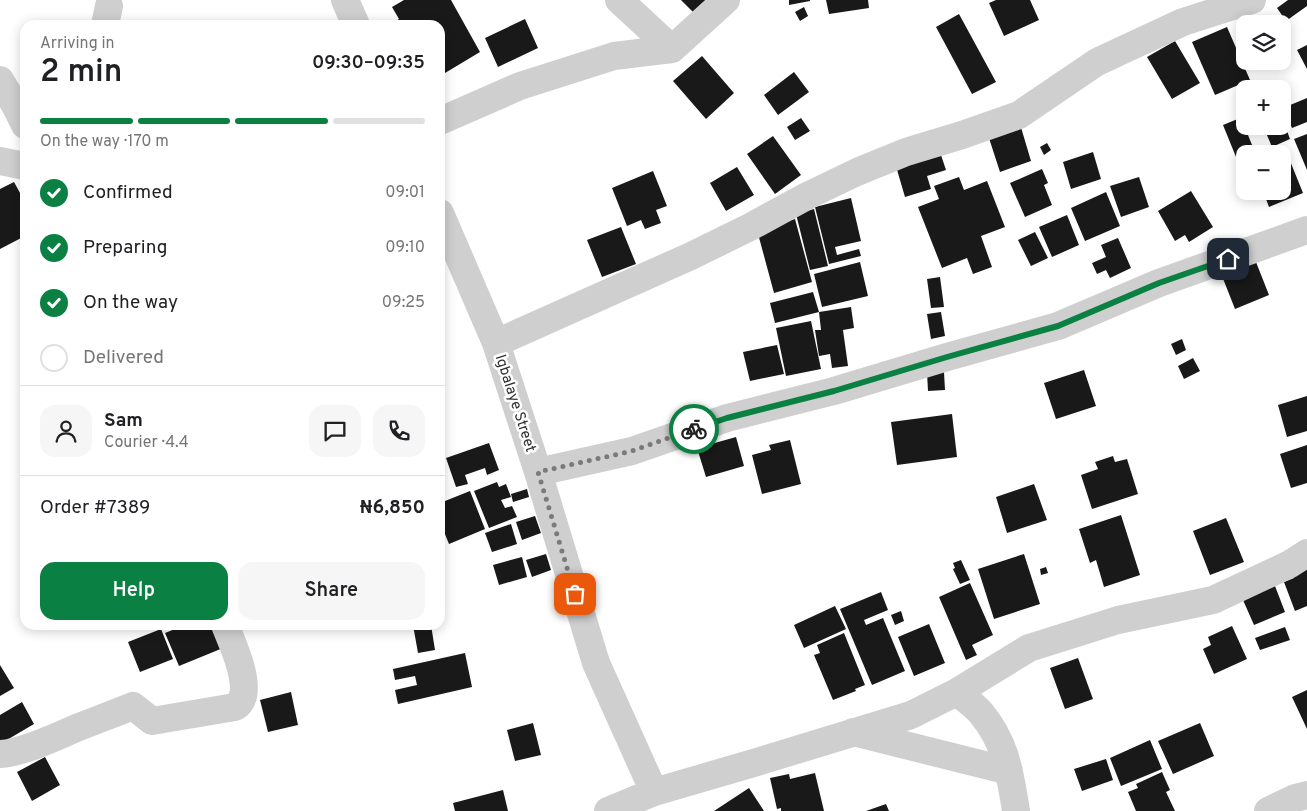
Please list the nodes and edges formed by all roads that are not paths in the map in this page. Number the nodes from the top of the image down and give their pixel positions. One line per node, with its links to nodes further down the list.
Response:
1 (345, 0): 5 (street)
2 (619, 0): 6 (street)
3 (726, 0): 6 (street)
4 (1252, 0): 14 (street)
5 (354, 20)
6 (672, 49): 9 (street)
7 (0, 80): 8 (street)
8 (16, 112)
9 (445, 119)
10 (0, 161): 11 (street)
11 (20, 165)
12 (445, 226): 14 (street, Igbalaye Street)
13 (1307, 230): 15 (street)
14 (496, 343): 15 (street, Igbalaye Street)
15 (538, 472): 22 (street, Igbalaye Street)
16 (1307, 554): 18 (street)
17 (227, 630): 20 (street)
18 (957, 692): 19 (street); 21 (street)
19 (854, 732): 21 (street); 22 (street)
20 (0, 754)
21 (1009, 771): 25 (street)
22 (654, 792): 24 (street)
23 (1307, 795): 26 (street)
24 (608, 811)
25 (1016, 811)
26 (1268, 811)

